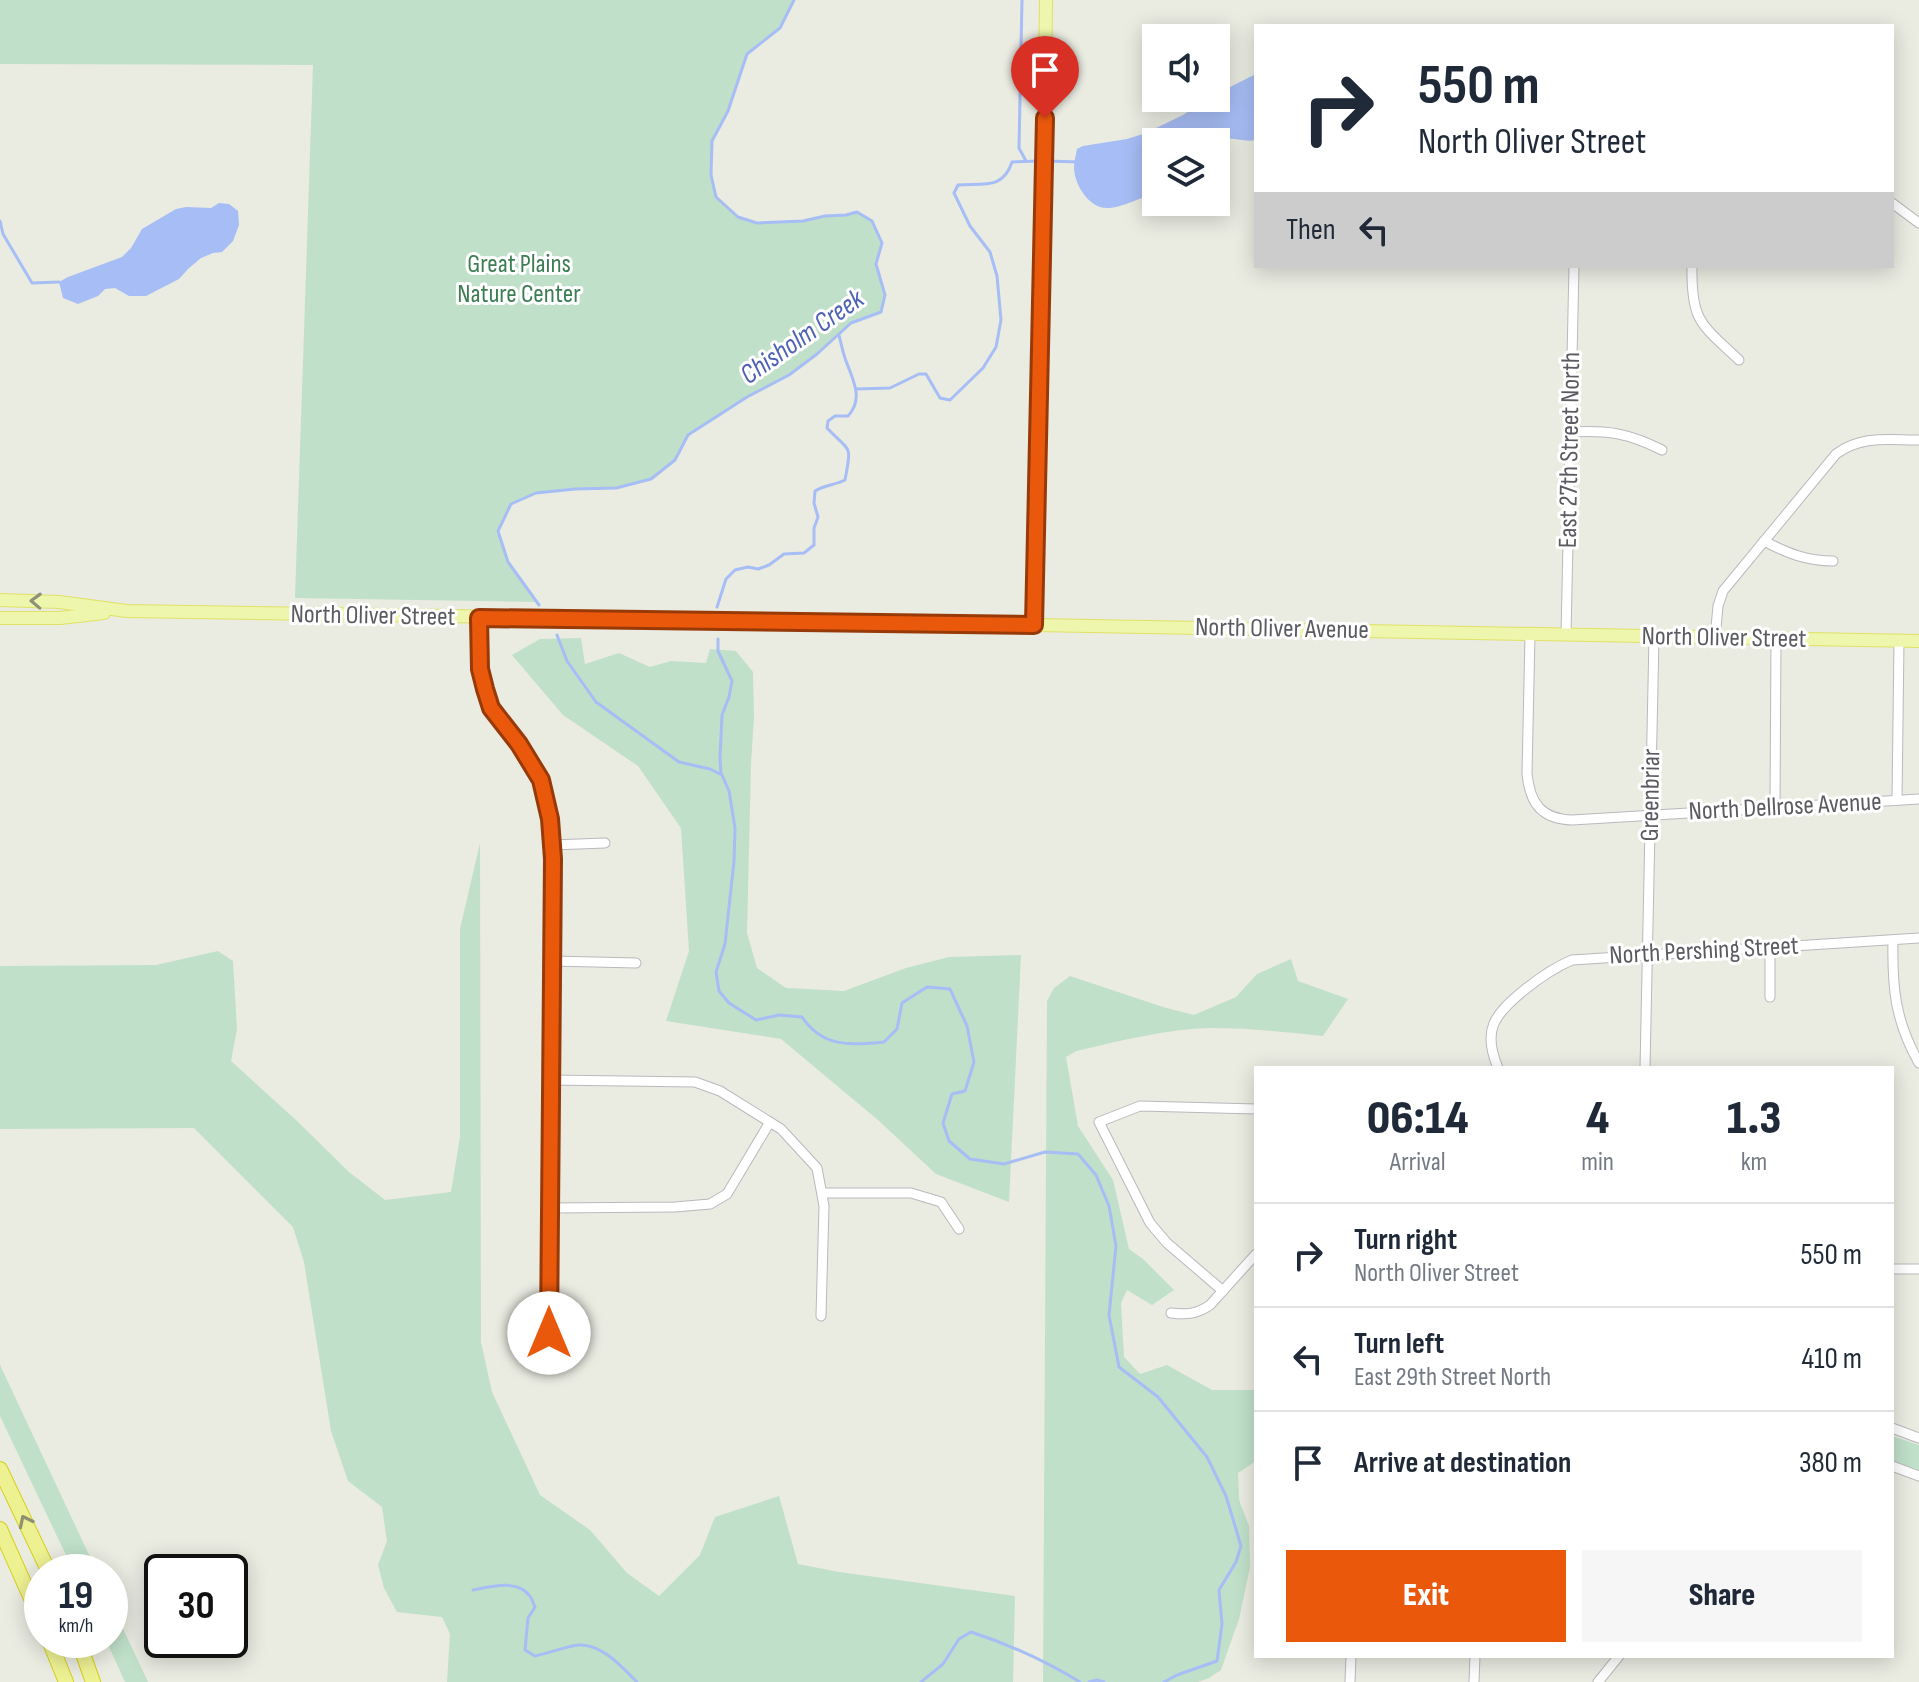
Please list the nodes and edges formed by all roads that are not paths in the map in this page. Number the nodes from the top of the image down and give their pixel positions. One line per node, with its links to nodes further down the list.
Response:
1 (1046, 0): 16 (main road)
2 (1894, 204): 3 (street)
3 (1919, 223)
4 (1574, 268): 7 (street, East 27th Street North)
5 (1692, 268): 6 (street)
6 (1739, 360)
7 (1570, 432): 9 (street); 18 (street, East 27th Street North)
8 (1919, 440): 10 (street)
9 (1662, 450)
10 (1764, 541): 11 (street); 20 (street)
11 (1833, 561)
12 (0, 600): 13 (main road, North Oliver Street, one-way to 12)
13 (127, 611): 14 (main road); 15 (main road, North Oliver Street)
14 (0, 618)
15 (479, 618): 16 (main road, North Oliver Street); 29 (street)
16 (1034, 625): 17 (main road, North Oliver Avenue)
17 (1530, 634): 18 (main road, North Oliver Street); 27 (street, North Dellrose Avenue)
18 (1566, 635): 19 (main road, North Oliver Street)
19 (1654, 637): 20 (main road, North Oliver Street); 27 (street, Greenbriar)
20 (1715, 638): 21 (main road, North Oliver Street)
21 (1776, 639): 22 (main road, North Oliver Street); 26 (street)
22 (1899, 641): 23 (main road, North Oliver Street); 25 (street)
23 (1919, 641)
24 (1919, 799): 25 (street, North Dellrose Avenue)
25 (1897, 800): 26 (street, North Dellrose Avenue)
26 (1775, 807): 27 (street, North Dellrose Avenue)
27 (1650, 815): 33 (street, Greenbriar)
28 (605, 843): 29 (street)
29 (552, 845): 34 (street)
30 (1919, 938): 31 (street, North Pershing Street)
31 (1893, 940): 32 (street, North Pershing Street); 37 (street)
32 (1770, 947): 33 (street, North Pershing Street); 36 (street)
33 (1648, 954): 38 (street, North Pershing Street); 39 (street, Greenbriar)
34 (552, 961): 35 (street); 40 (street)
35 (636, 963)
36 (1770, 997)
37 (1919, 1063)
38 (1497, 1066)
39 (1645, 1066)
40 (551, 1080): 42 (street); 44 (street)
41 (1254, 1109): 49 (street)
42 (770, 1122): 43 (street); 44 (street)
43 (822, 1193): 45 (street); 51 (street)
44 (550, 1208): 52 (street)
45 (959, 1229)
46 (1254, 1256): 49 (street)
47 (1894, 1269): 48 (street)
48 (1919, 1269)
49 (1223, 1291): 50 (street)
50 (1171, 1313)
51 (821, 1316)
52 (549, 1333)
53 (1894, 1429): 54 (street)
54 (1919, 1438)
55 (1894, 1467): 57 (street)
56 (0, 1469): 59 (highway, one-way to 56)
57 (1919, 1476)
58 (0, 1529): 60 (highway)
59 (40, 1554)
60 (24, 1583)
61 (56, 1658): 66 (highway)
62 (84, 1658): 67 (highway)
63 (1351, 1658): 68 (street)
64 (1475, 1658): 69 (street)
65 (1617, 1658): 70 (street)
66 (66, 1682)
67 (93, 1682)
68 (1350, 1682)
69 (1474, 1682)
70 (1598, 1682)

